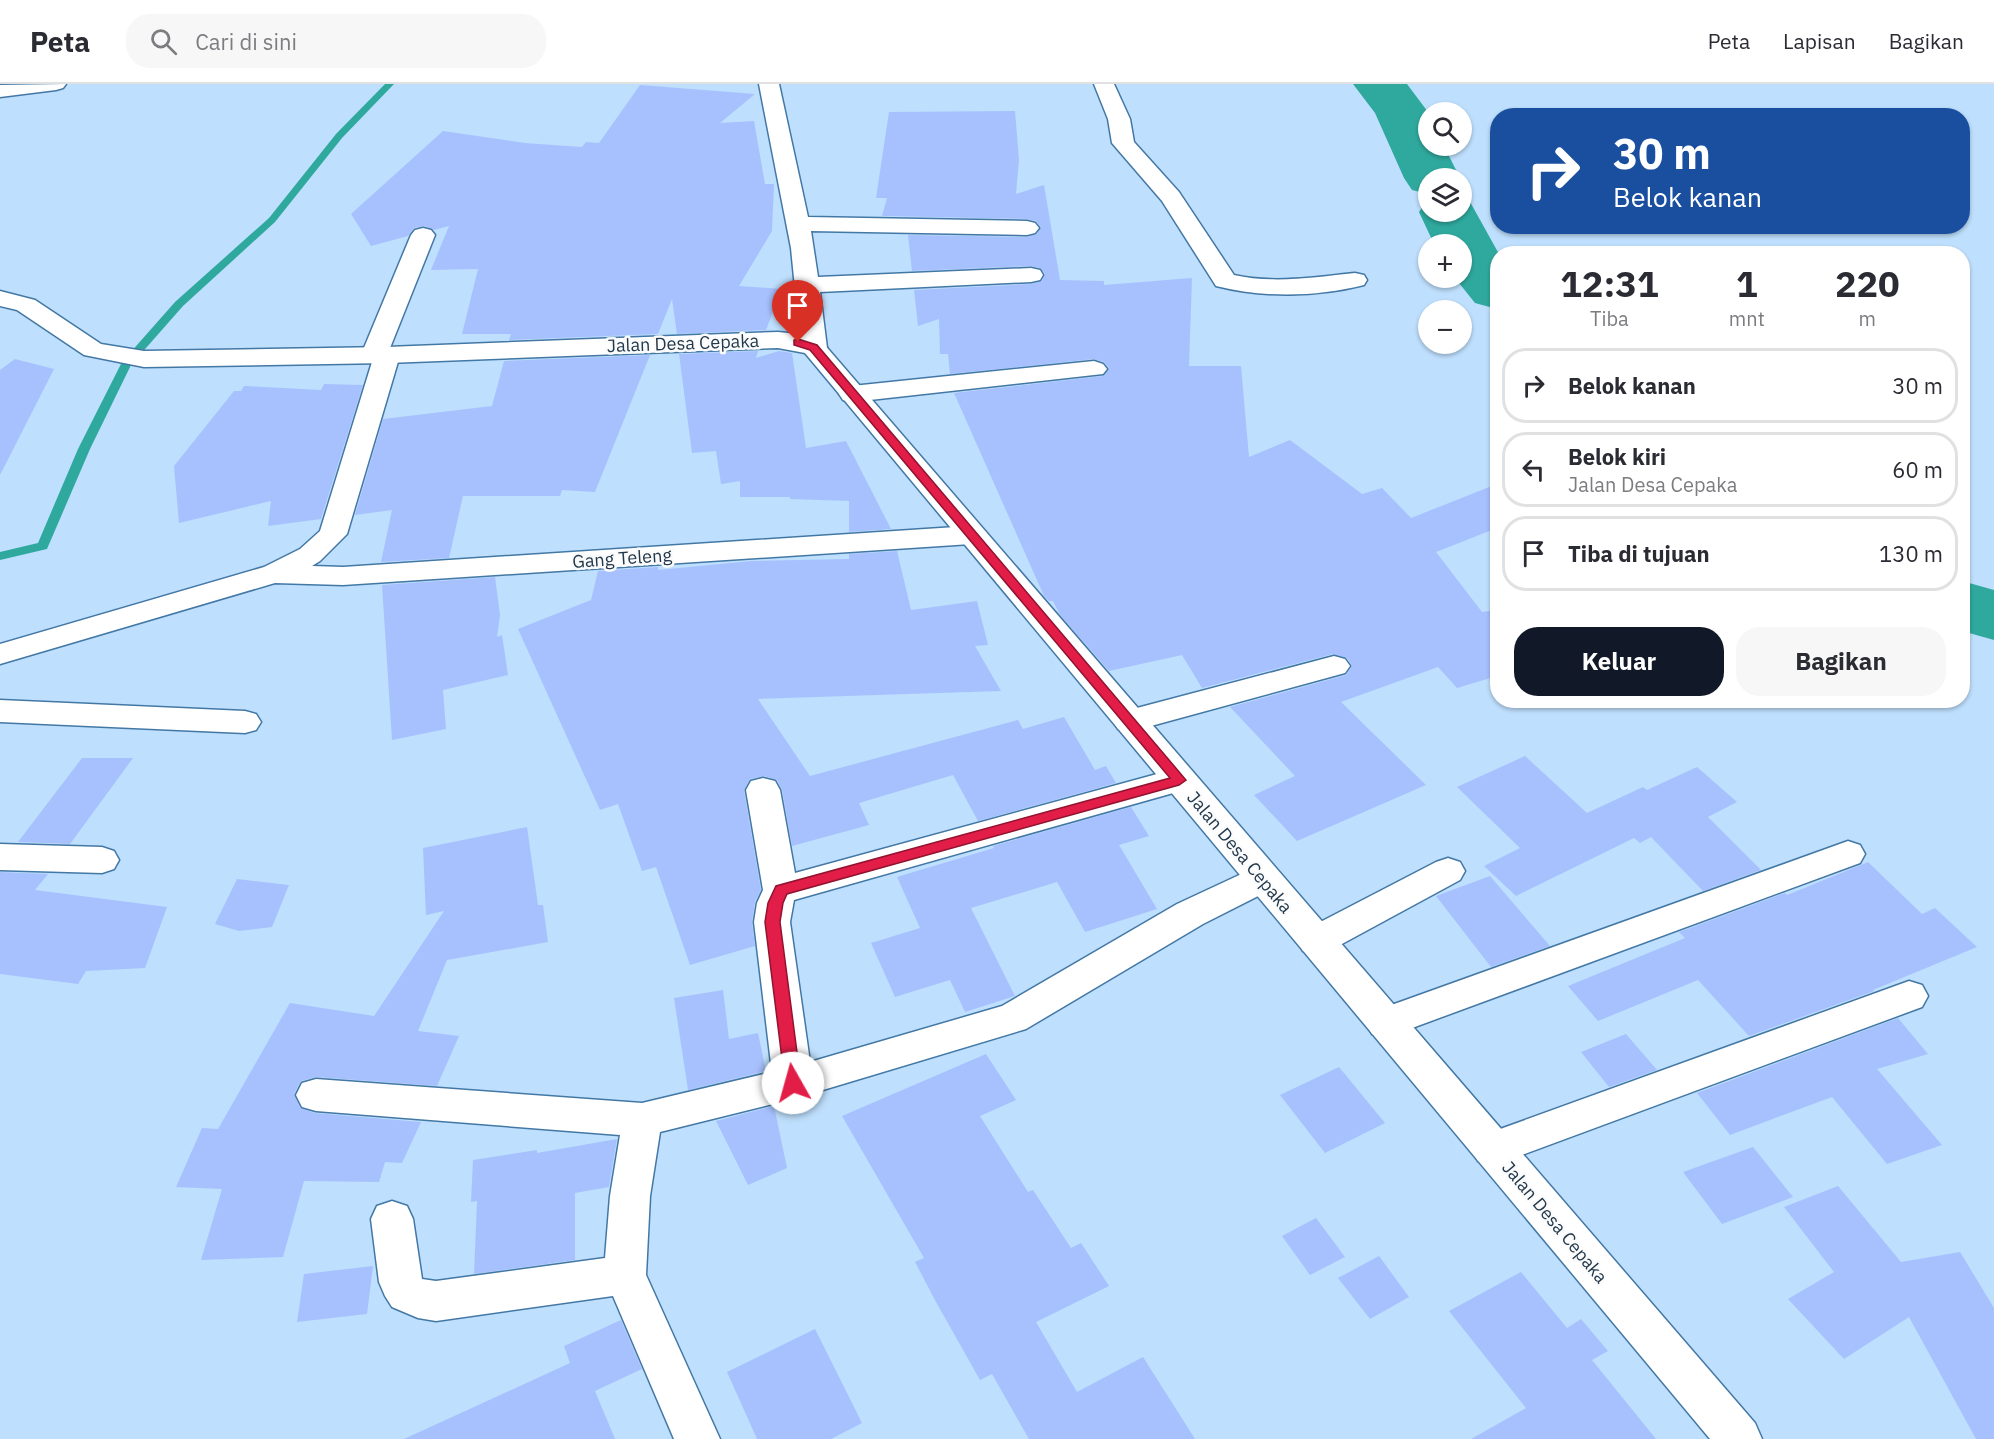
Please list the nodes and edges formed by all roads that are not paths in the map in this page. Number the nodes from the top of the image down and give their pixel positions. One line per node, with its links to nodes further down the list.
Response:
1 (56, 84): 4 (street)
2 (769, 84): 5 (street)
3 (1104, 84): 9 (street)
4 (0, 91)
5 (798, 224): 6 (street); 10 (street)
6 (1027, 228)
7 (423, 235): 13 (street)
8 (1031, 275): 10 (street)
9 (1355, 280)
10 (807, 285): 12 (street)
11 (0, 298): 13 (street, Jalan Desa Cepaka)
12 (814, 348): 13 (street, Jalan Desa Cepaka); 15 (street, Jalan Desa Cepaka)
13 (381, 355): 17 (street)
14 (1094, 369): 15 (street)
15 (852, 394): 16 (street, Jalan Desa Cepaka)
16 (970, 535): 17 (street, Gang Teleng); 21 (street, Jalan Desa Cepaka)
17 (274, 574): 18 (street)
18 (0, 654)
19 (1334, 666): 21 (street)
20 (0, 711): 22 (street)
21 (1129, 721): 23 (street, Jalan Desa Cepaka)
22 (244, 722)
23 (1179, 780): 29 (street, Jalan Desa Cepaka); 30 (street)
24 (763, 790): 30 (street)
25 (1848, 854): 33 (street)
26 (0, 857): 27 (street)
27 (102, 860)
28 (1448, 871): 31 (street)
29 (1262, 879): 31 (street, Jalan Desa Cepaka); 34 (street)
30 (781, 890): 34 (street)
31 (1316, 941): 33 (street, Jalan Desa Cepaka)
32 (1909, 996): 37 (street)
33 (1385, 1023): 37 (street, Jalan Desa Cepaka)
34 (793, 1083): 36 (street)
35 (316, 1095): 36 (street)
36 (642, 1120): 39 (street)
37 (1492, 1149): 41 (street, Jalan Desa Cepaka)
38 (392, 1219): 39 (street)
39 (625, 1275): 40 (street)
40 (697, 1439)
41 (1739, 1439)

